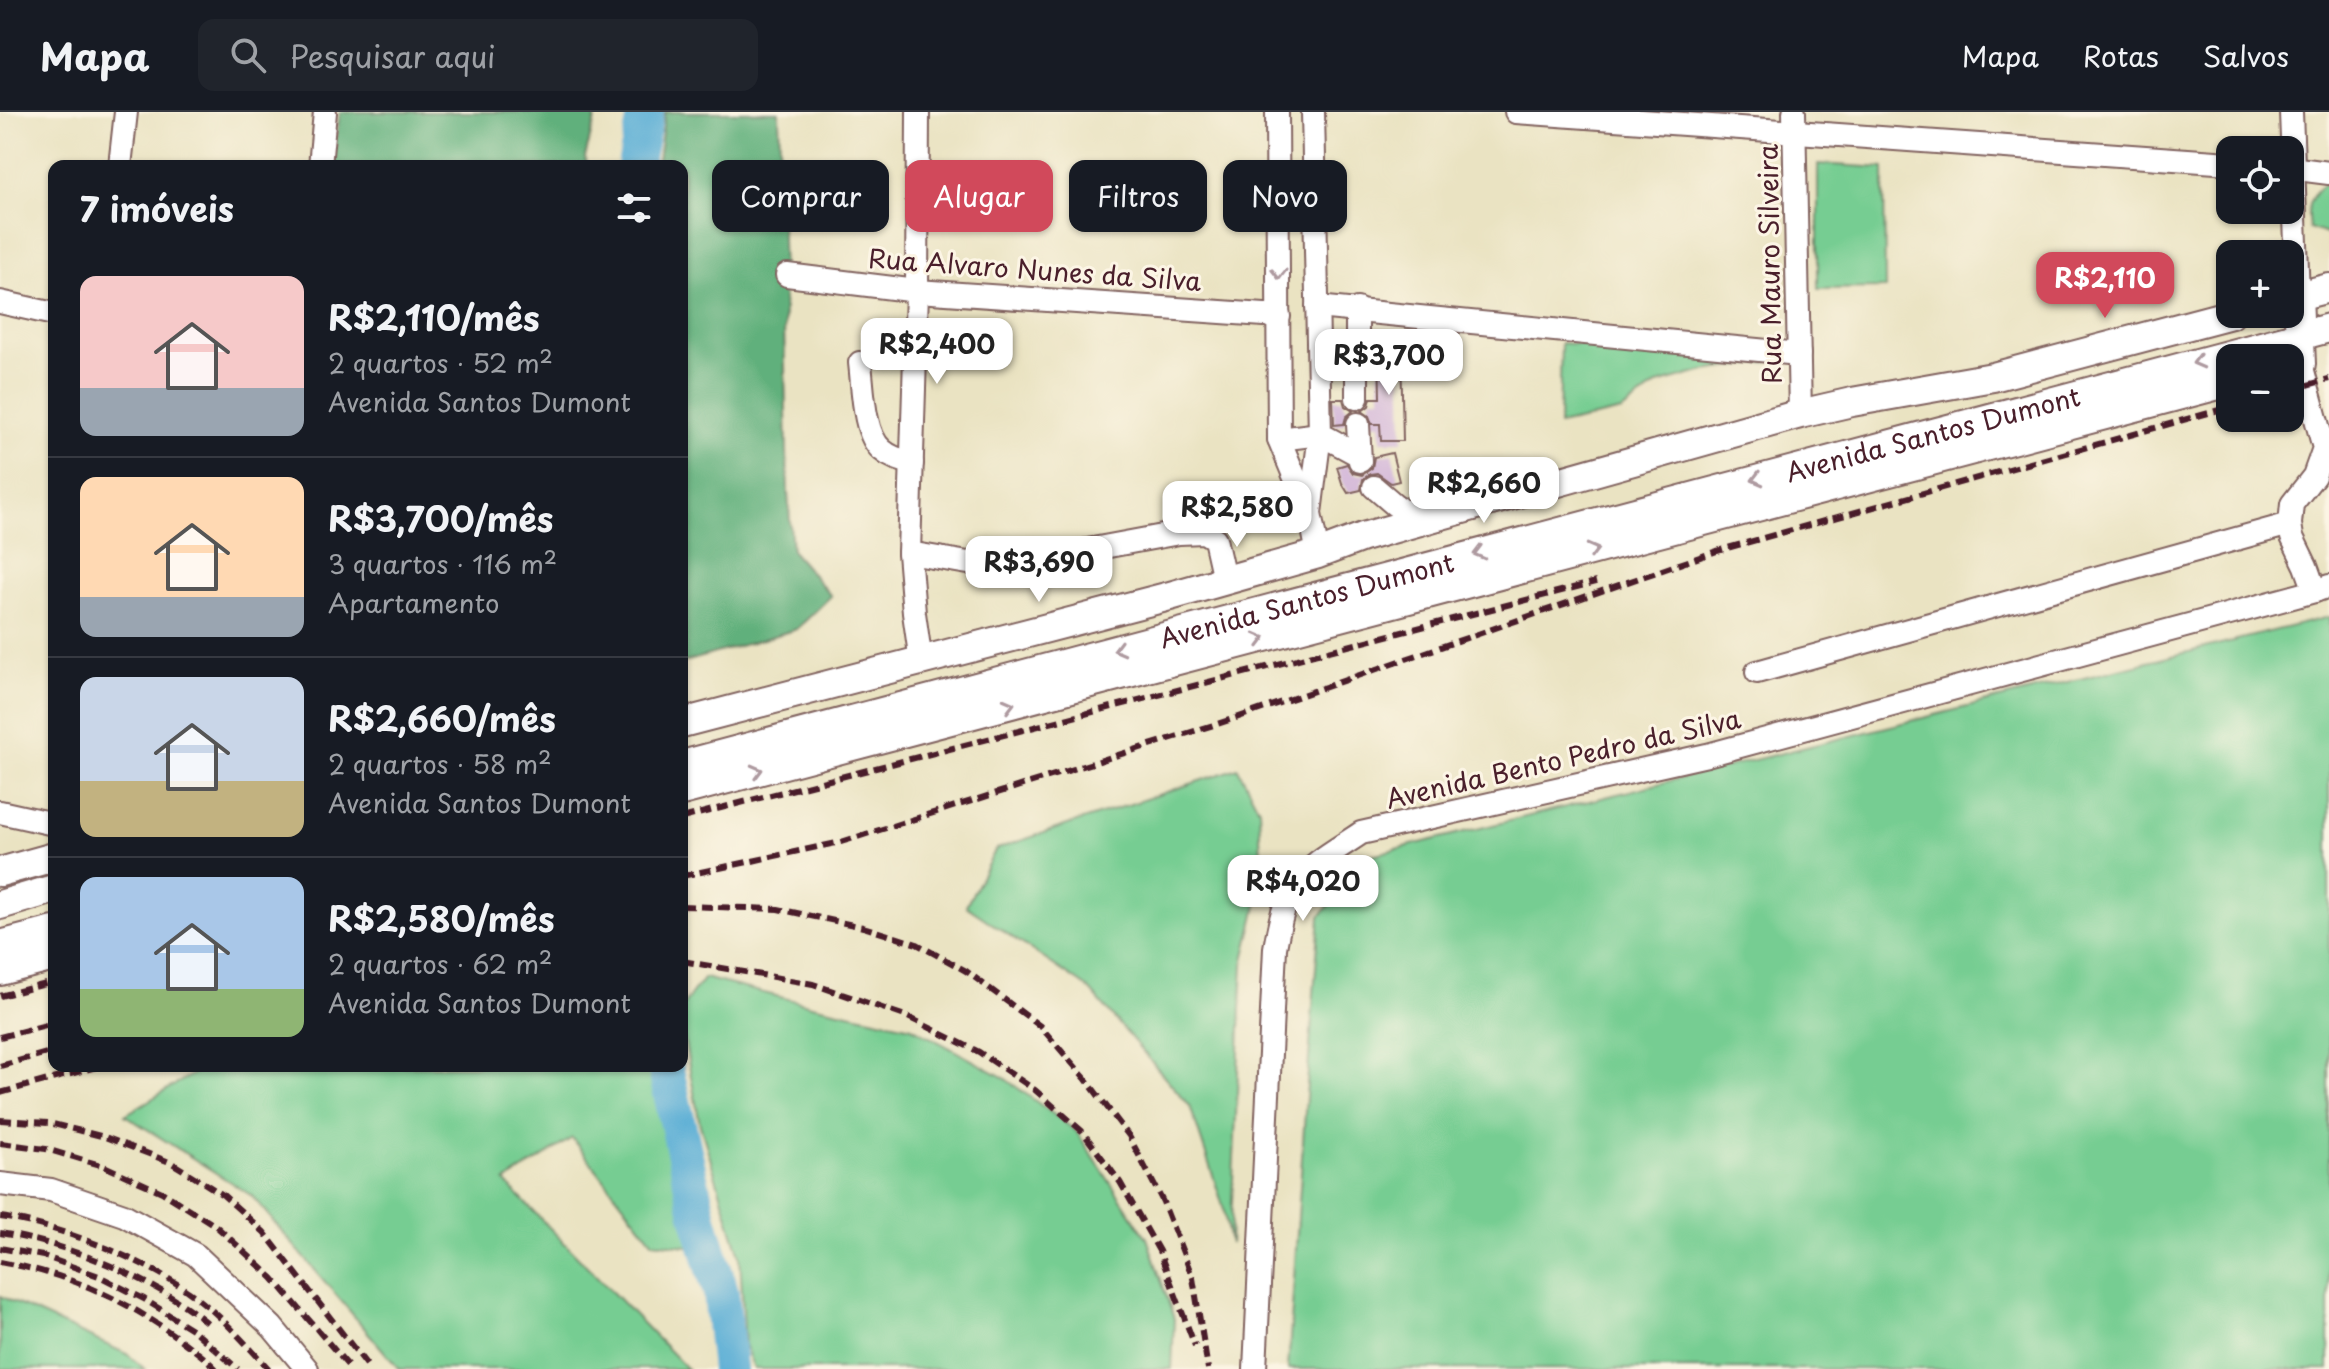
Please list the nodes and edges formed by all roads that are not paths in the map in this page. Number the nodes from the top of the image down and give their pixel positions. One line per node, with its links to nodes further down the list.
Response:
1 (126, 112): 10 (street)
2 (325, 112): 11 (street)
3 (918, 112): 17 (street)
4 (1277, 112): 23 (street, one-way to 23)
5 (1313, 112): 20 (street)
6 (1516, 112): 8 (street)
7 (2291, 112): 9 (street)
8 (1794, 121): 12 (street); 30 (street, Rua Mauro Silveira)
9 (2291, 136)
10 (121, 160)
11 (321, 160)
12 (2216, 162)
13 (2304, 170): 14 (street)
14 (2329, 173)
15 (787, 275): 17 (street, Rua Alvaro Nunes da Silva)
16 (2329, 288): 18 (main road)
17 (917, 291): 23 (street, Rua Alvaro Nunes da Silva); 39 (street)
18 (2304, 294)
19 (0, 302): 22 (street)
20 (1317, 307): 21 (street); 37 (street)
21 (1357, 309): 30 (street); 34 (street)
22 (48, 313)
23 (1279, 316): 38 (street)
24 (2216, 318): 35 (main road, Avenida Santos Dumont)
25 (2299, 328): 27 (main road)
26 (2329, 328): 27 (main road, Avenida Santos Dumont)
27 (2300, 335): 28 (street); 29 (main road); 51 (main road, Avenida Santos Dumont, one-way to 51)
28 (2329, 339)
29 (2299, 344)
30 (1799, 354): 35 (street, Rua Mauro Silveira)
31 (860, 363): 39 (street)
32 (2216, 386): 52 (main road, Avenida Santos Dumont, one-way to 32)
33 (2304, 389): 43 (street)
34 (1357, 398)
35 (1800, 414): 42 (main road, Avenida Santos Dumont)
36 (1358, 424): 37 (street)
37 (1320, 434): 38 (street); 41 (street)
38 (1279, 439): 41 (street)
39 (912, 463): 44 (street)
40 (1374, 487): 42 (street)
41 (1310, 514): 45 (street)
42 (1421, 521): 45 (main road, Avenida Santos Dumont)
43 (2290, 524): 47 (street); 49 (street)
44 (909, 553): 46 (street); 48 (street)
45 (1318, 554): 46 (main road, Avenida Santos Dumont)
46 (1224, 579): 48 (main road, Avenida Santos Dumont)
47 (2322, 588): 65 (street, Avenida Bento Pedro da Silva)
48 (921, 662): 50 (main road, Avenida Santos Dumont)
49 (1757, 672)
50 (688, 721)
51 (688, 763)
52 (688, 789)
53 (0, 812): 54 (street)
54 (48, 823)
55 (48, 857): 56 (main road)
56 (0, 872)
57 (48, 891): 58 (main road)
58 (0, 905)
59 (48, 933): 60 (main road)
60 (0, 945)
61 (48, 959): 62 (main road)
62 (0, 971)
63 (0, 1184): 64 (street)
64 (307, 1369)
65 (1255, 1369)

